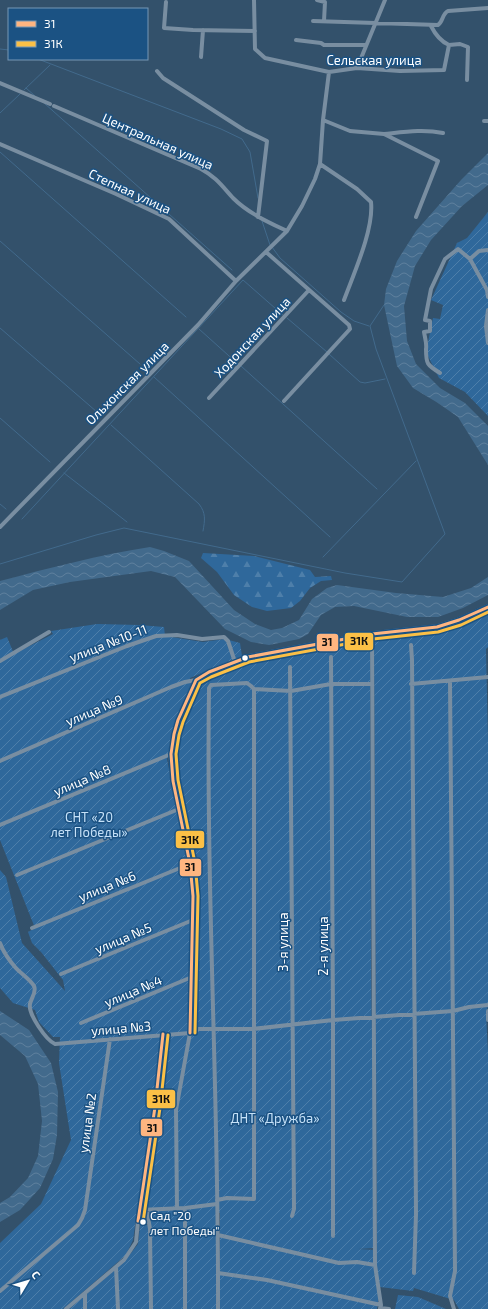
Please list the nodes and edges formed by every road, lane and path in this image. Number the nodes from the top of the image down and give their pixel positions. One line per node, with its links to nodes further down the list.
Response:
1 (254, 0): 11 (street)
2 (317, 0): 7 (street)
3 (385, 0): 8 (street)
4 (166, 2): 10 (street)
5 (488, 8): 9 (street)
6 (313, 21): 7 (street)
7 (324, 21): 8 (street)
8 (376, 24): 9 (street); 13 (street)
9 (431, 26): 14 (street)
10 (203, 30): 11 (street); 15 (street)
11 (255, 31): 18 (street, Сельская улица)
12 (296, 40): 13 (street)
13 (366, 45): 16 (street)
14 (449, 45): 16 (street, Сельская улица); 19 (street)
15 (201, 58)
16 (358, 68): 18 (street, Сельская улица)
17 (157, 71): 26 (street)
18 (329, 72): 21 (street, Ольхонская улица)
19 (467, 80)
20 (0, 83): 26 (street, Центральная улица)
21 (323, 120): 23 (street); 25 (street, Ольхонская улица)
22 (443, 133): 23 (street)
23 (384, 134): 27 (street)
24 (0, 144): 32 (street, Степная улица)
25 (320, 164): 28 (street, Ольхонская улица); 35 (street)
26 (258, 217): 28 (street, Центральная улица)
27 (416, 217)
28 (287, 230): 30 (street, Ольхонская улица)
29 (488, 250): 31 (street)
30 (266, 252): 32 (street, Ольхонская улица); 33 (street)
31 (470, 259): 34 (street); 38 (street)
32 (236, 281): 41 (street, Ольхонская улица)
33 (309, 290): 39 (street, Ходонская улица); 40 (street)
34 (488, 297)
35 (344, 300)
36 (488, 310): 37 (street)
37 (488, 343)
38 (440, 373)
39 (209, 398)
40 (284, 401)
41 (0, 527)
42 (488, 607): 44 (street)
43 (49, 632): 47 (street)
44 (372, 634): 48 (street); 54 (street)
45 (411, 645): 55 (street)
46 (331, 657): 53 (street, 2-я улица)
47 (0, 661)
48 (235, 662): 51 (street); 58 (street, улица №10-11)
49 (290, 667): 57 (street, 3-я улица)
50 (488, 677): 52 (street)
51 (196, 680): 59 (street); 60 (street, улица №9)
52 (450, 681): 55 (street); 71 (street)
53 (331, 684): 54 (street); 57 (street); 75 (street, 2-я улица)
54 (372, 684): 74 (street)
55 (411, 684): 73 (street)
56 (254, 689): 57 (street); 79 (street); 80 (street)
57 (291, 691): 78 (street, 3-я улица)
58 (0, 697)
59 (170, 754): 61 (street); 62 (street, улица №8)
60 (0, 761)
61 (179, 809): 63 (street); 64 (street)
62 (0, 825)
63 (190, 864): 65 (street); 66 (street, улица №6)
64 (17, 876)
65 (193, 920): 68 (street, улица №5); 69 (street)
66 (32, 928)
67 (0, 943): 83 (street, улица №3)
68 (61, 974)
69 (192, 977): 77 (street, улица №4); 81 (street)
70 (488, 1006): 71 (street, улица №3)
71 (453, 1011): 73 (street, улица №3); 106 (street)
72 (488, 1011): 76 (street)
73 (414, 1014): 74 (street, улица №3); 95 (street)
74 (374, 1018): 75 (street, улица №3); 92 (street)
75 (333, 1020): 78 (street, улица №3); 91 (street, 2-я улица)
76 (488, 1020)
77 (82, 1023)
78 (293, 1024): 79 (street, улица №3); 89 (street, 3-я улица)
79 (253, 1028): 80 (street, улица №3); 84 (street)
80 (214, 1029): 81 (street, улица №3); 84 (street)
81 (190, 1031): 82 (street, улица №3); 85 (street)
82 (163, 1034): 83 (street, улица №3); 87 (street)
83 (110, 1039): 96 (street, улица №2)
84 (217, 1202): 86 (street); 90 (street)
85 (177, 1208): 86 (street); 88 (street)
86 (186, 1208): 103 (street)
87 (139, 1210): 88 (street); 93 (street)
88 (147, 1211): 102 (street)
89 (292, 1216)
90 (218, 1235): 92 (street); 94 (street)
91 (333, 1236)
92 (375, 1265): 98 (street)
93 (116, 1268): 97 (street); 101 (street)
94 (218, 1273): 98 (street); 104 (street)
95 (414, 1274)
96 (0, 1291)
97 (85, 1293): 99 (street); 100 (street)
98 (380, 1307): 105 (street)
99 (66, 1309)
100 (85, 1309)
101 (118, 1309)
102 (151, 1309)
103 (185, 1309)
104 (218, 1309)
105 (388, 1309)
106 (454, 1309)

